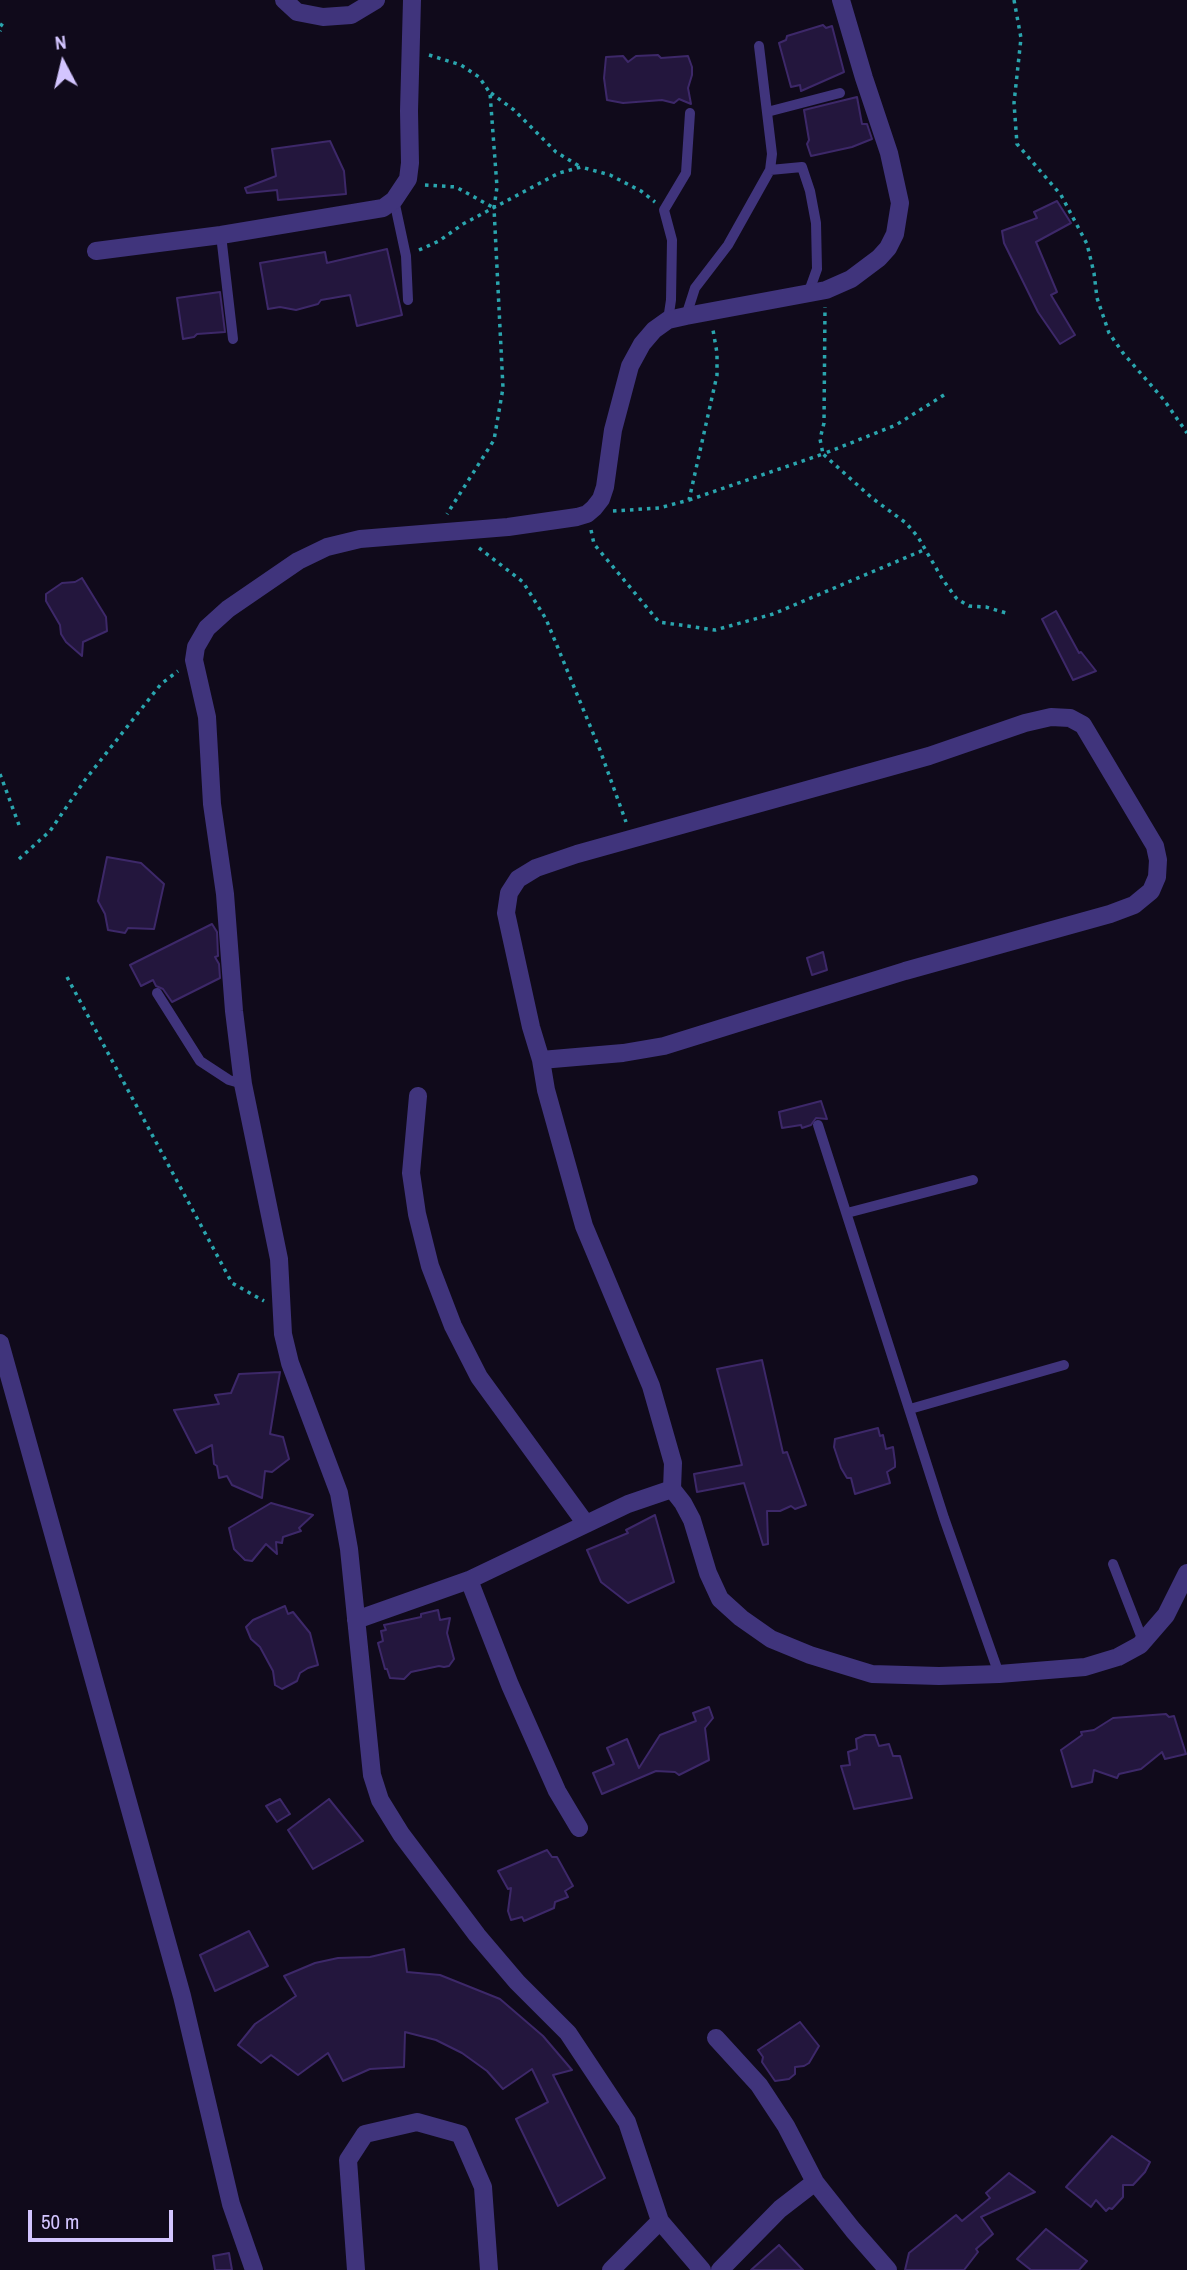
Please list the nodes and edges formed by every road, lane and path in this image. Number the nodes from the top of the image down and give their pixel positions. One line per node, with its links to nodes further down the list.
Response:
1 (284, 0): 2 (street)
2 (376, 0)
3 (412, 0): 9 (street)
4 (841, 0): 23 (street)
5 (1014, 0): 30 (path)
6 (0, 24): 7 (path)
7 (0, 32)
8 (759, 46): 12 (lane)
9 (410, 49): 10 (path); 16 (street)
10 (490, 93): 14 (path); 18 (path)
11 (840, 93): 12 (lane)
12 (766, 112): 15 (lane)
13 (690, 113): 19 (lane)
14 (581, 167): 18 (path); 19 (path)
15 (770, 170): 23 (lane); 26 (lane)
16 (408, 179): 17 (street); 18 (path)
17 (394, 201): 20 (street); 22 (lane)
18 (494, 208): 22 (path); 35 (path)
19 (664, 210): 27 (lane)
20 (220, 235): 21 (street); 28 (lane)
21 (96, 251)
22 (406, 256): 24 (lane)
23 (817, 292): 25 (street); 31 (path)
24 (408, 300)
25 (705, 312): 26 (street); 32 (path)
26 (686, 316): 27 (street)
27 (668, 320): 33 (street)
28 (233, 340)
29 (944, 394): 31 (path)
30 (1187, 433)
31 (823, 454): 32 (path); 36 (path)
32 (689, 500): 33 (path)
33 (587, 514): 34 (street); 36 (path)
34 (454, 531): 35 (street); 41 (path)
35 (430, 533): 38 (street)
36 (926, 549): 37 (path)
37 (1006, 613)
38 (194, 660): 42 (path); 46 (street)
39 (0, 774): 40 (path)
40 (19, 825)
41 (635, 839): 45 (street); 45 (street)
42 (19, 859)
43 (67, 976): 51 (path)
44 (157, 993): 46 (lane)
45 (541, 1060): 55 (street)
46 (243, 1084): 51 (street)
47 (418, 1096): 56 (street)
48 (818, 1125): 50 (lane)
49 (973, 1180): 50 (lane)
50 (847, 1213): 54 (lane)
51 (281, 1311): 60 (street)
52 (0, 1343): 67 (street)
53 (1064, 1365): 54 (lane)
54 (910, 1409): 62 (lane)
55 (672, 1489): 56 (street); 62 (street)
56 (586, 1524): 59 (street)
57 (1113, 1564): 61 (lane)
58 (1187, 1573): 61 (street)
59 (469, 1580): 60 (street); 63 (street)
60 (356, 1620): 66 (street)
61 (1143, 1641): 62 (street)
62 (999, 1674)
63 (579, 1828)
64 (716, 2038): 65 (street)
65 (815, 2182): 72 (street); 73 (street)
66 (660, 2221): 70 (street); 71 (street)
67 (254, 2270)
68 (356, 2270): 69 (street)
69 (489, 2270)
70 (611, 2270)
71 (702, 2270)
72 (720, 2270)
73 (888, 2270)

